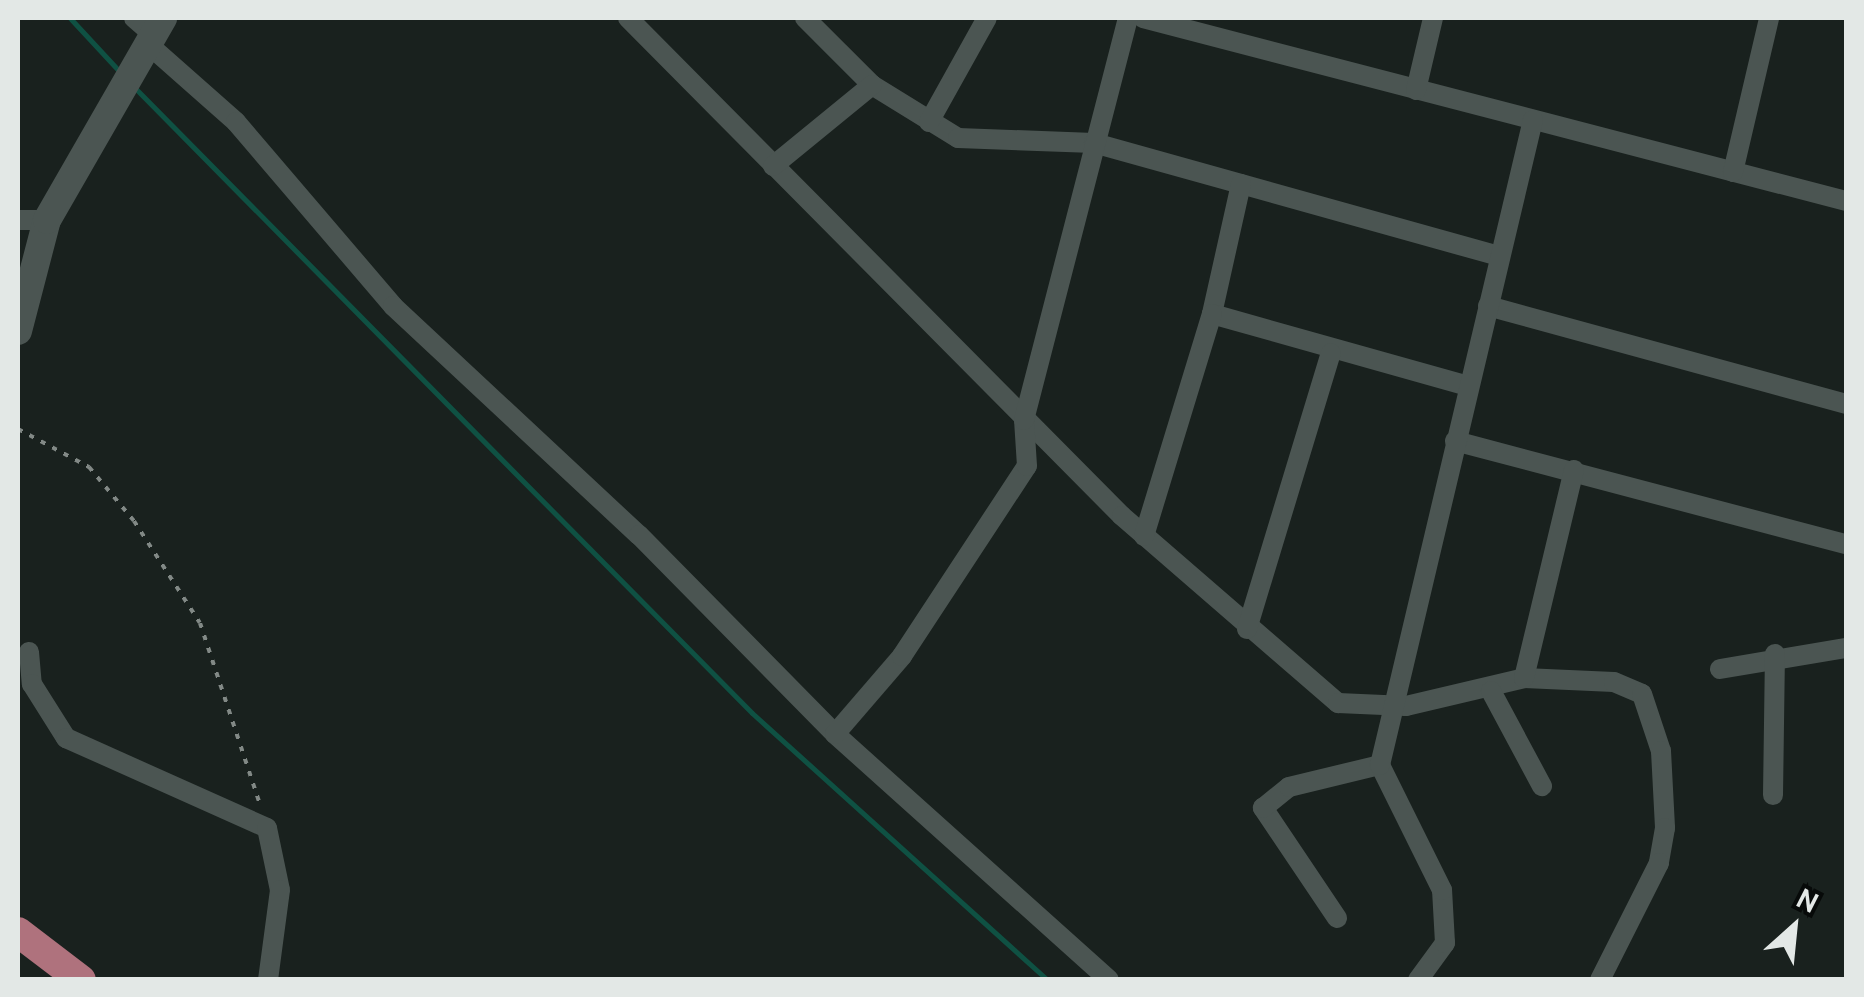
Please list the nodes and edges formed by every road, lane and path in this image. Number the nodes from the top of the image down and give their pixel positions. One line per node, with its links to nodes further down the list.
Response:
1 (628, 18): 16 (street)
2 (804, 18): 10 (street)
3 (838, 18): 10 (street)
4 (988, 18): 14 (street)
5 (1128, 18): 15 (street)
6 (1143, 18): 12 (street)
7 (1433, 18): 12 (street)
8 (1769, 18): 17 (street)
9 (148, 36): 21 (street); 43 (street)
10 (826, 40): 11 (street)
11 (872, 85): 14 (street); 16 (street)
12 (1416, 90): 13 (street)
13 (1533, 120): 17 (street); 22 (street)
14 (929, 122): 15 (street)
15 (1094, 144): 18 (street); 29 (street)
16 (772, 166): 29 (street)
17 (1733, 172): 19 (street)
18 (1241, 184): 22 (street); 24 (street)
19 (1846, 201)
20 (18, 220): 21 (street)
21 (47, 220): 25 (street)
22 (1500, 256): 23 (street)
23 (1488, 306): 27 (street); 28 (street)
24 (1212, 314): 26 (street); 33 (street)
25 (18, 331)
26 (1332, 354): 27 (street); 35 (street)
27 (1468, 386): 31 (street)
28 (1846, 404)
29 (1024, 420): 33 (street); 43 (street)
30 (18, 429): 47 (path)
31 (1455, 440): 32 (street); 42 (street)
32 (1574, 470): 34 (street); 40 (street)
33 (1144, 536): 35 (street)
34 (1846, 541)
35 (1247, 629): 42 (street)
36 (1846, 648): 38 (street)
37 (29, 652): 47 (street)
38 (1775, 654): 39 (street); 46 (street)
39 (1720, 668)
40 (1524, 678): 41 (street); 54 (street)
41 (1491, 691): 42 (street); 45 (street)
42 (1394, 706): 44 (street)
43 (835, 734): 52 (street)
44 (1380, 764): 48 (street); 53 (street)
45 (1542, 786)
46 (1772, 795)
47 (268, 828): 51 (street)
48 (1337, 918)
49 (18, 932): 50 (main road)
50 (81, 980)
51 (268, 980)
52 (1109, 980)
53 (1418, 980)
54 (1600, 980)

